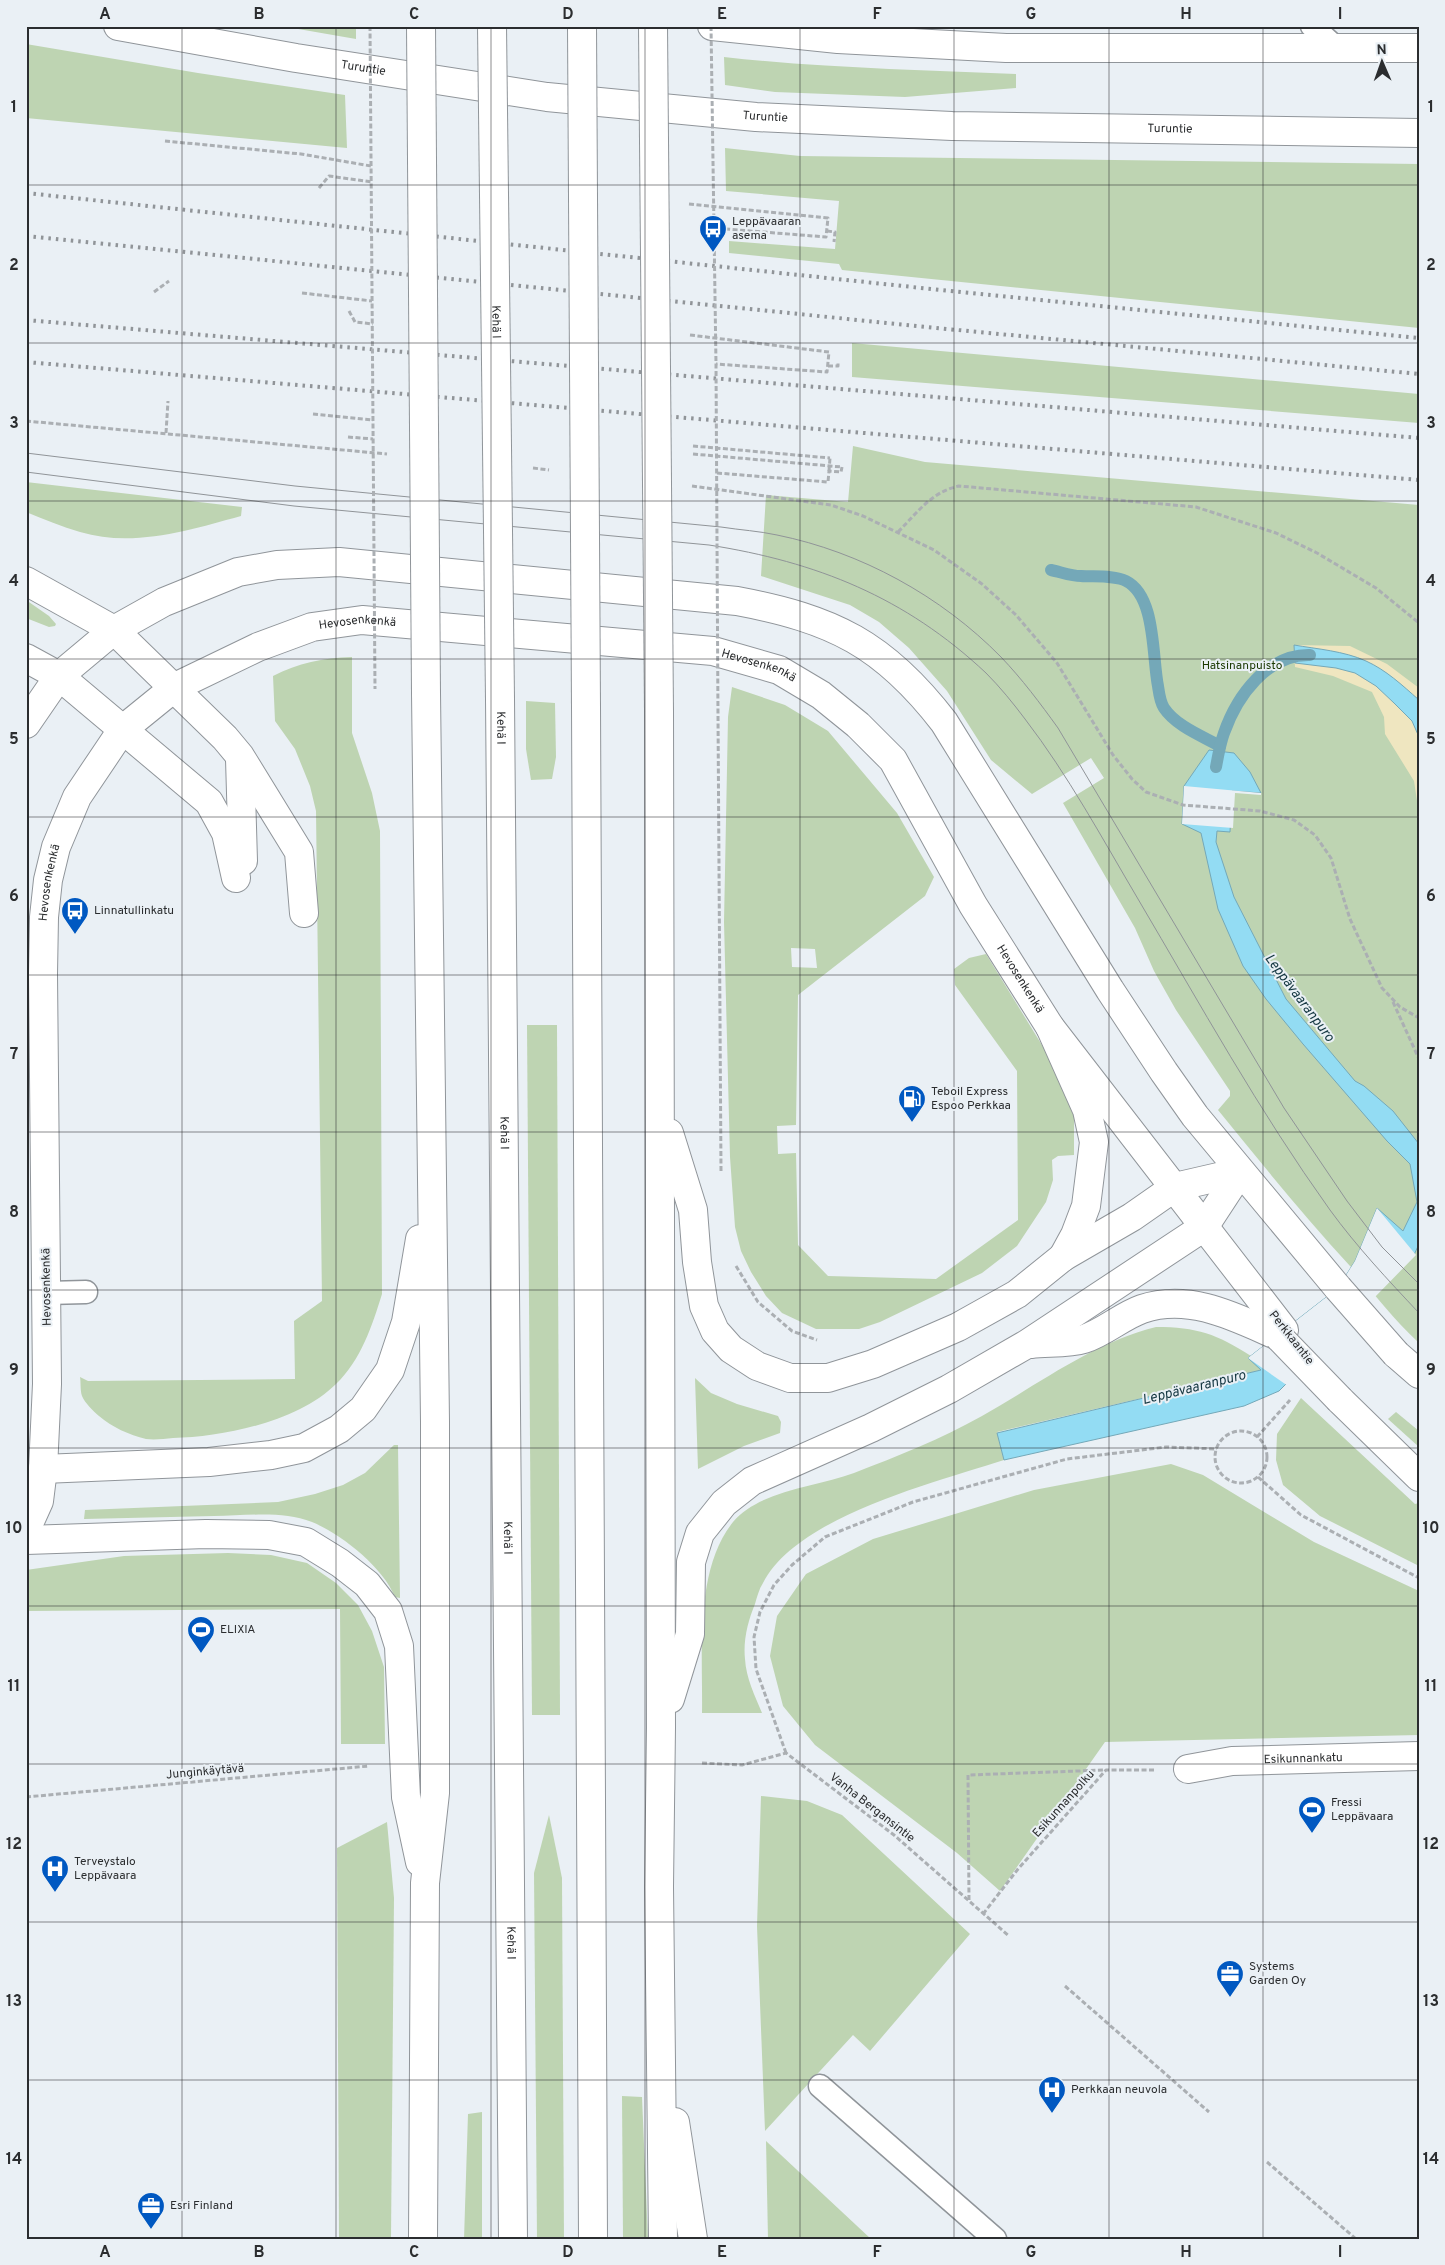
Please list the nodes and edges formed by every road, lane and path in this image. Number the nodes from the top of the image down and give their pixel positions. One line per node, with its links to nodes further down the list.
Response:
1 (118, 26): 11 (main road, Turuntie)
2 (370, 26): 13 (path, bridge)
3 (421, 26): 56 (main road, bridge)
4 (492, 26): 96 (main road, Kehä I, bridge)
5 (582, 26): 97 (main road, bridge)
6 (653, 26): 55 (main road, bridge)
7 (712, 26): 9 (main road); 17 (path, bridge)
8 (1312, 26): 9 (lane)
9 (1335, 47): 10 (main road)
10 (1419, 48)
11 (1419, 133)
12 (166, 141): 13 (path)
13 (372, 166): 14 (path, bridge)
14 (372, 182): 15 (path); 23 (path, bridge)
15 (319, 188)
16 (685, 204): 18 (path)
17 (713, 228): 18 (path); 28 (path, bridge)
18 (827, 231): 19 (path)
19 (834, 242)
20 (169, 281): 21 (path)
21 (154, 292)
22 (302, 294): 23 (path)
23 (372, 301): 25 (path, bridge)
24 (349, 311): 25 (path)
25 (372, 324): 32 (path, bridge)
26 (681, 334): 29 (path)
27 (838, 362): 29 (path)
28 (716, 364): 29 (path); 39 (path, bridge)
29 (828, 366)
30 (168, 400): 33 (path)
31 (313, 414): 32 (path)
32 (373, 420): 35 (path, bridge)
33 (166, 433)
34 (348, 437): 35 (path)
35 (373, 439): 46 (path, bridge)
36 (685, 445): 38 (path, bridge)
37 (684, 454): 38 (path)
38 (829, 471): 39 (path)
39 (717, 473): 57 (path, bridge)
40 (26, 581): 42 (main road)
41 (1419, 622): 51 (path)
42 (114, 630): 44 (main road); 45 (main road); 58 (main road)
43 (26, 658): 44 (main road)
44 (59, 676): 47 (main road); 48 (main road)
45 (175, 687): 48 (main road, Hevosenkenkä); 49 (main road); 53 (main road, Hevosenkenkä)
46 (375, 689)
47 (26, 724)
48 (122, 730): 49 (main road); 64 (main road, Hevosenkenkä)
49 (240, 756): 50 (main road)
50 (304, 913)
51 (1392, 999): 52 (path); 54 (path)
52 (1419, 1018)
53 (1050, 1027): 59 (main road, Hevosenkenkä); 61 (main road)
54 (1419, 1059)
55 (661, 1106): 61 (main road); 78 (main road)
56 (432, 1168): 72 (main road); 86 (main road)
57 (721, 1172)
58 (1240, 1172): 59 (main road); 60 (main road); 68 (main road, bridge)
59 (1176, 1187): 60 (main road, Perkkaantie); 61 (main road)
60 (1204, 1227): 65 (main road, Perkkaantie); 67 (main road)
61 (1063, 1257)
62 (734, 1258): 66 (path)
63 (86, 1292): 64 (lane)
64 (47, 1293): 72 (main road, Hevosenkenkä)
65 (1281, 1333): 67 (main road); 74 (main road, Perkkaantie, bridge)
66 (823, 1342)
67 (1027, 1344): 78 (main road)
68 (1419, 1374)
69 (1293, 1396): 70 (path)
70 (1257, 1437): 71 (path); 73 (path)
71 (1216, 1448): 73 (path); 79 (path)
72 (35, 1470): 75 (main road, Hevosenkenkä)
73 (1258, 1477): 77 (path)
74 (1419, 1477)
75 (26, 1530)
76 (26, 1540): 86 (main road)
77 (1419, 1578)
78 (661, 1727): 91 (main road)
79 (786, 1753): 81 (path); 87 (path, Vanha Bergansintie)
80 (1419, 1756): 83 (main road, Esikunnankatu)
81 (702, 1763)
82 (376, 1765): 85 (path, Junginkäytävä)
83 (1188, 1769): 84 (path, Esikunnanpolku)
84 (1106, 1770): 87 (path); 88 (path, Esikunnanpolku)
85 (26, 1796)
86 (425, 1883): 95 (main road)
87 (968, 1900): 88 (path, Vanha Bergansintie)
88 (983, 1914): 89 (path, Vanha Bergansintie)
89 (1009, 1936)
90 (1065, 1986): 93 (path)
91 (662, 2039): 98 (main road); 99 (main road)
92 (820, 2086): 100 (lane)
93 (1209, 2112)
94 (1267, 2162): 101 (path)
95 (423, 2239)
96 (513, 2239)
97 (593, 2239)
98 (663, 2239)
99 (693, 2239)
100 (995, 2239)
101 (1356, 2239)

